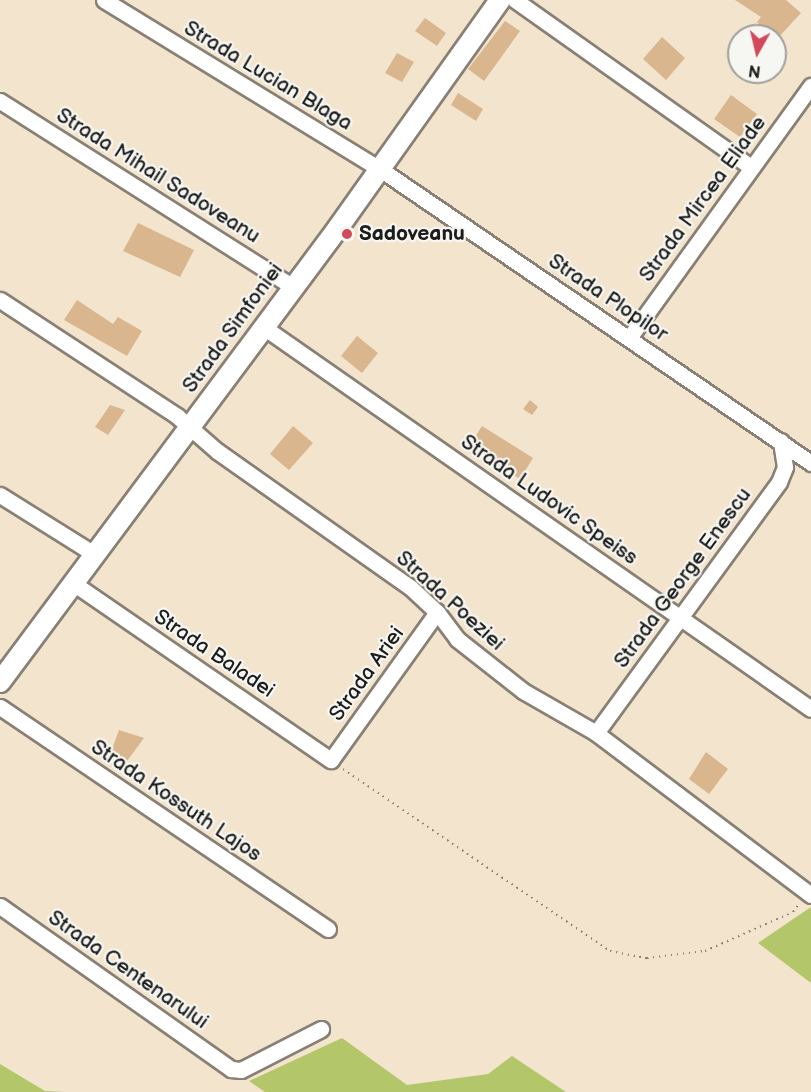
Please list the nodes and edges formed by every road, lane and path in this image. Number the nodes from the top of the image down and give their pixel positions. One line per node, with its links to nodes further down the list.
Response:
1 (104, 0): 7 (street, Strada Lucian Blaga)
2 (500, 0): 7 (street, Strada Simfoniei)
3 (515, 0): 6 (street)
4 (811, 86): 6 (street, Strada Mircea Eliade)
5 (0, 101): 8 (street, Strada Mihail Sadoveanu)
6 (751, 167): 11 (street, Strada Mircea Eliade)
7 (380, 169): 8 (street, Strada Simfoniei); 11 (street, Strada Plopilor)
8 (292, 287): 10 (street, Strada Simfoniei)
9 (0, 300): 12 (street, Strada Poeziei)
10 (262, 326): 12 (street, Strada Simfoniei); 19 (street, Strada Ludovic Speiss)
11 (629, 338): 13 (street, Strada Plopilor)
12 (190, 428): 16 (street, Strada Simfoniei); 18 (street, Strada Poeziei)
13 (781, 441): 14 (street, Strada Plopilor); 19 (street, Strada George Enescu)
14 (811, 463)
15 (0, 495): 16 (street)
16 (94, 554): 17 (street, Strada Simfoniei)
17 (73, 583): 20 (street, Strada Simfoniei); 24 (street, Strada Baladei)
18 (437, 612): 23 (street, Strada Poeziei); 24 (street, Strada Ariei)
19 (679, 617): 22 (street, Strada Ludovic Speiss); 23 (street, Strada George Enescu)
20 (0, 682)
21 (0, 707): 27 (street, Strada Kossuth Lajos)
22 (811, 710)
23 (596, 733): 25 (street, Strada Poeziei)
24 (331, 760): 25 (path)
25 (810, 894)
26 (0, 906): 28 (street, Strada Centenarului)
27 (328, 929)
28 (321, 1029)

